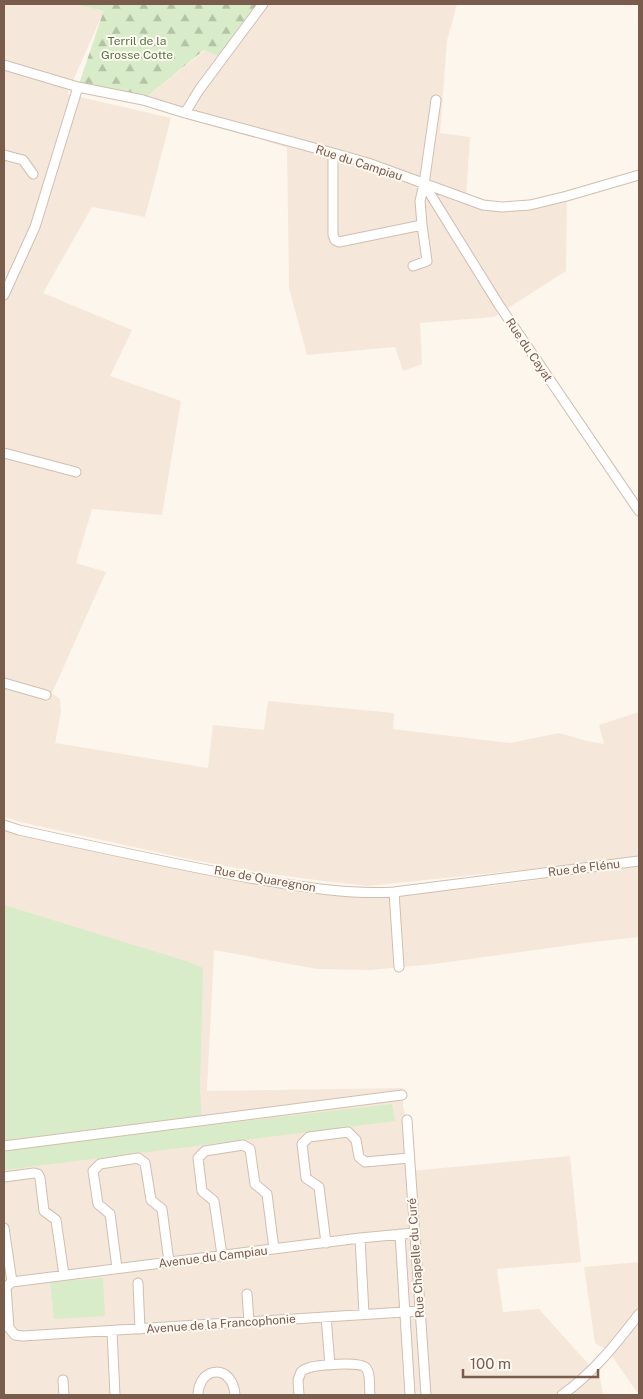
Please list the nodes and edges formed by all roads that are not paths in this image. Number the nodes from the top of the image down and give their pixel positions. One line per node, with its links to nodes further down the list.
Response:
1 (263, 4): 5 (street)
2 (4, 65): 3 (street, Rue du Campiau)
3 (78, 87): 5 (street, Rue du Campiau); 13 (street)
4 (436, 100): 10 (street)
5 (185, 113): 6 (street, Rue du Campiau)
6 (333, 153): 10 (street, Rue du Campiau); 11 (street)
7 (4, 155): 8 (street)
8 (34, 174)
9 (639, 175): 10 (street, Rue du Campiau)
10 (424, 184): 11 (street); 16 (street, Rue du Cayat)
11 (422, 225): 12 (street)
12 (413, 266)
13 (4, 295)
14 (4, 453): 15 (street)
15 (76, 472)
16 (639, 511)
17 (4, 683): 18 (street)
18 (46, 695)
19 (4, 825): 22 (street, Rue de Quaregnon)
20 (639, 861): 21 (street, Rue de Flénu)
21 (529, 874): 22 (street, Rue de Quaregnon)
22 (394, 892): 23 (street)
23 (399, 967)
24 (402, 1095): 26 (street)
25 (406, 1120): 27 (street, Rue Chapelle du Curé)
26 (4, 1146)
27 (409, 1158): 30 (street, Rue Chapelle du Curé); 33 (street)
28 (4, 1177): 38 (street)
29 (4, 1228): 39 (street)
30 (414, 1233): 31 (street, Avenue du Campiau); 42 (street, Rue Chapelle du Curé)
31 (400, 1234): 32 (street, Avenue du Campiau); 43 (street)
32 (360, 1238): 33 (street, Avenue du Campiau); 44 (street)
33 (326, 1243): 34 (street, Avenue du Campiau)
34 (274, 1249): 35 (street, Avenue du Campiau); 35 (street)
35 (222, 1255): 36 (street, Avenue du Campiau)
36 (169, 1262): 37 (street, Avenue du Campiau); 37 (street)
37 (117, 1268): 38 (street, Avenue du Campiau)
38 (64, 1275): 39 (street, Avenue du Campiau)
39 (12, 1282): 49 (street, Avenue de la Francophonie)
40 (138, 1283): 48 (street)
41 (247, 1294): 47 (street)
42 (420, 1311): 43 (street, Avenue de la Francophonie); 59 (street, Rue Chapelle du Curé)
43 (404, 1312): 44 (street, Avenue de la Francophonie); 58 (street)
44 (364, 1314): 46 (street, Avenue de la Francophonie)
45 (639, 1314): 60 (street)
46 (326, 1317): 47 (street, Avenue de la Francophonie); 50 (street)
47 (249, 1322): 48 (street, Avenue de la Francophonie)
48 (140, 1329): 49 (street, Avenue de la Francophonie)
49 (112, 1331): 53 (street)
50 (330, 1365): 56 (street); 57 (street)
51 (63, 1380): 52 (street)
52 (64, 1395)
53 (115, 1395)
54 (198, 1395): 55 (street)
55 (235, 1395)
56 (299, 1395)
57 (370, 1395)
58 (410, 1395)
59 (426, 1395)
60 (562, 1395)

